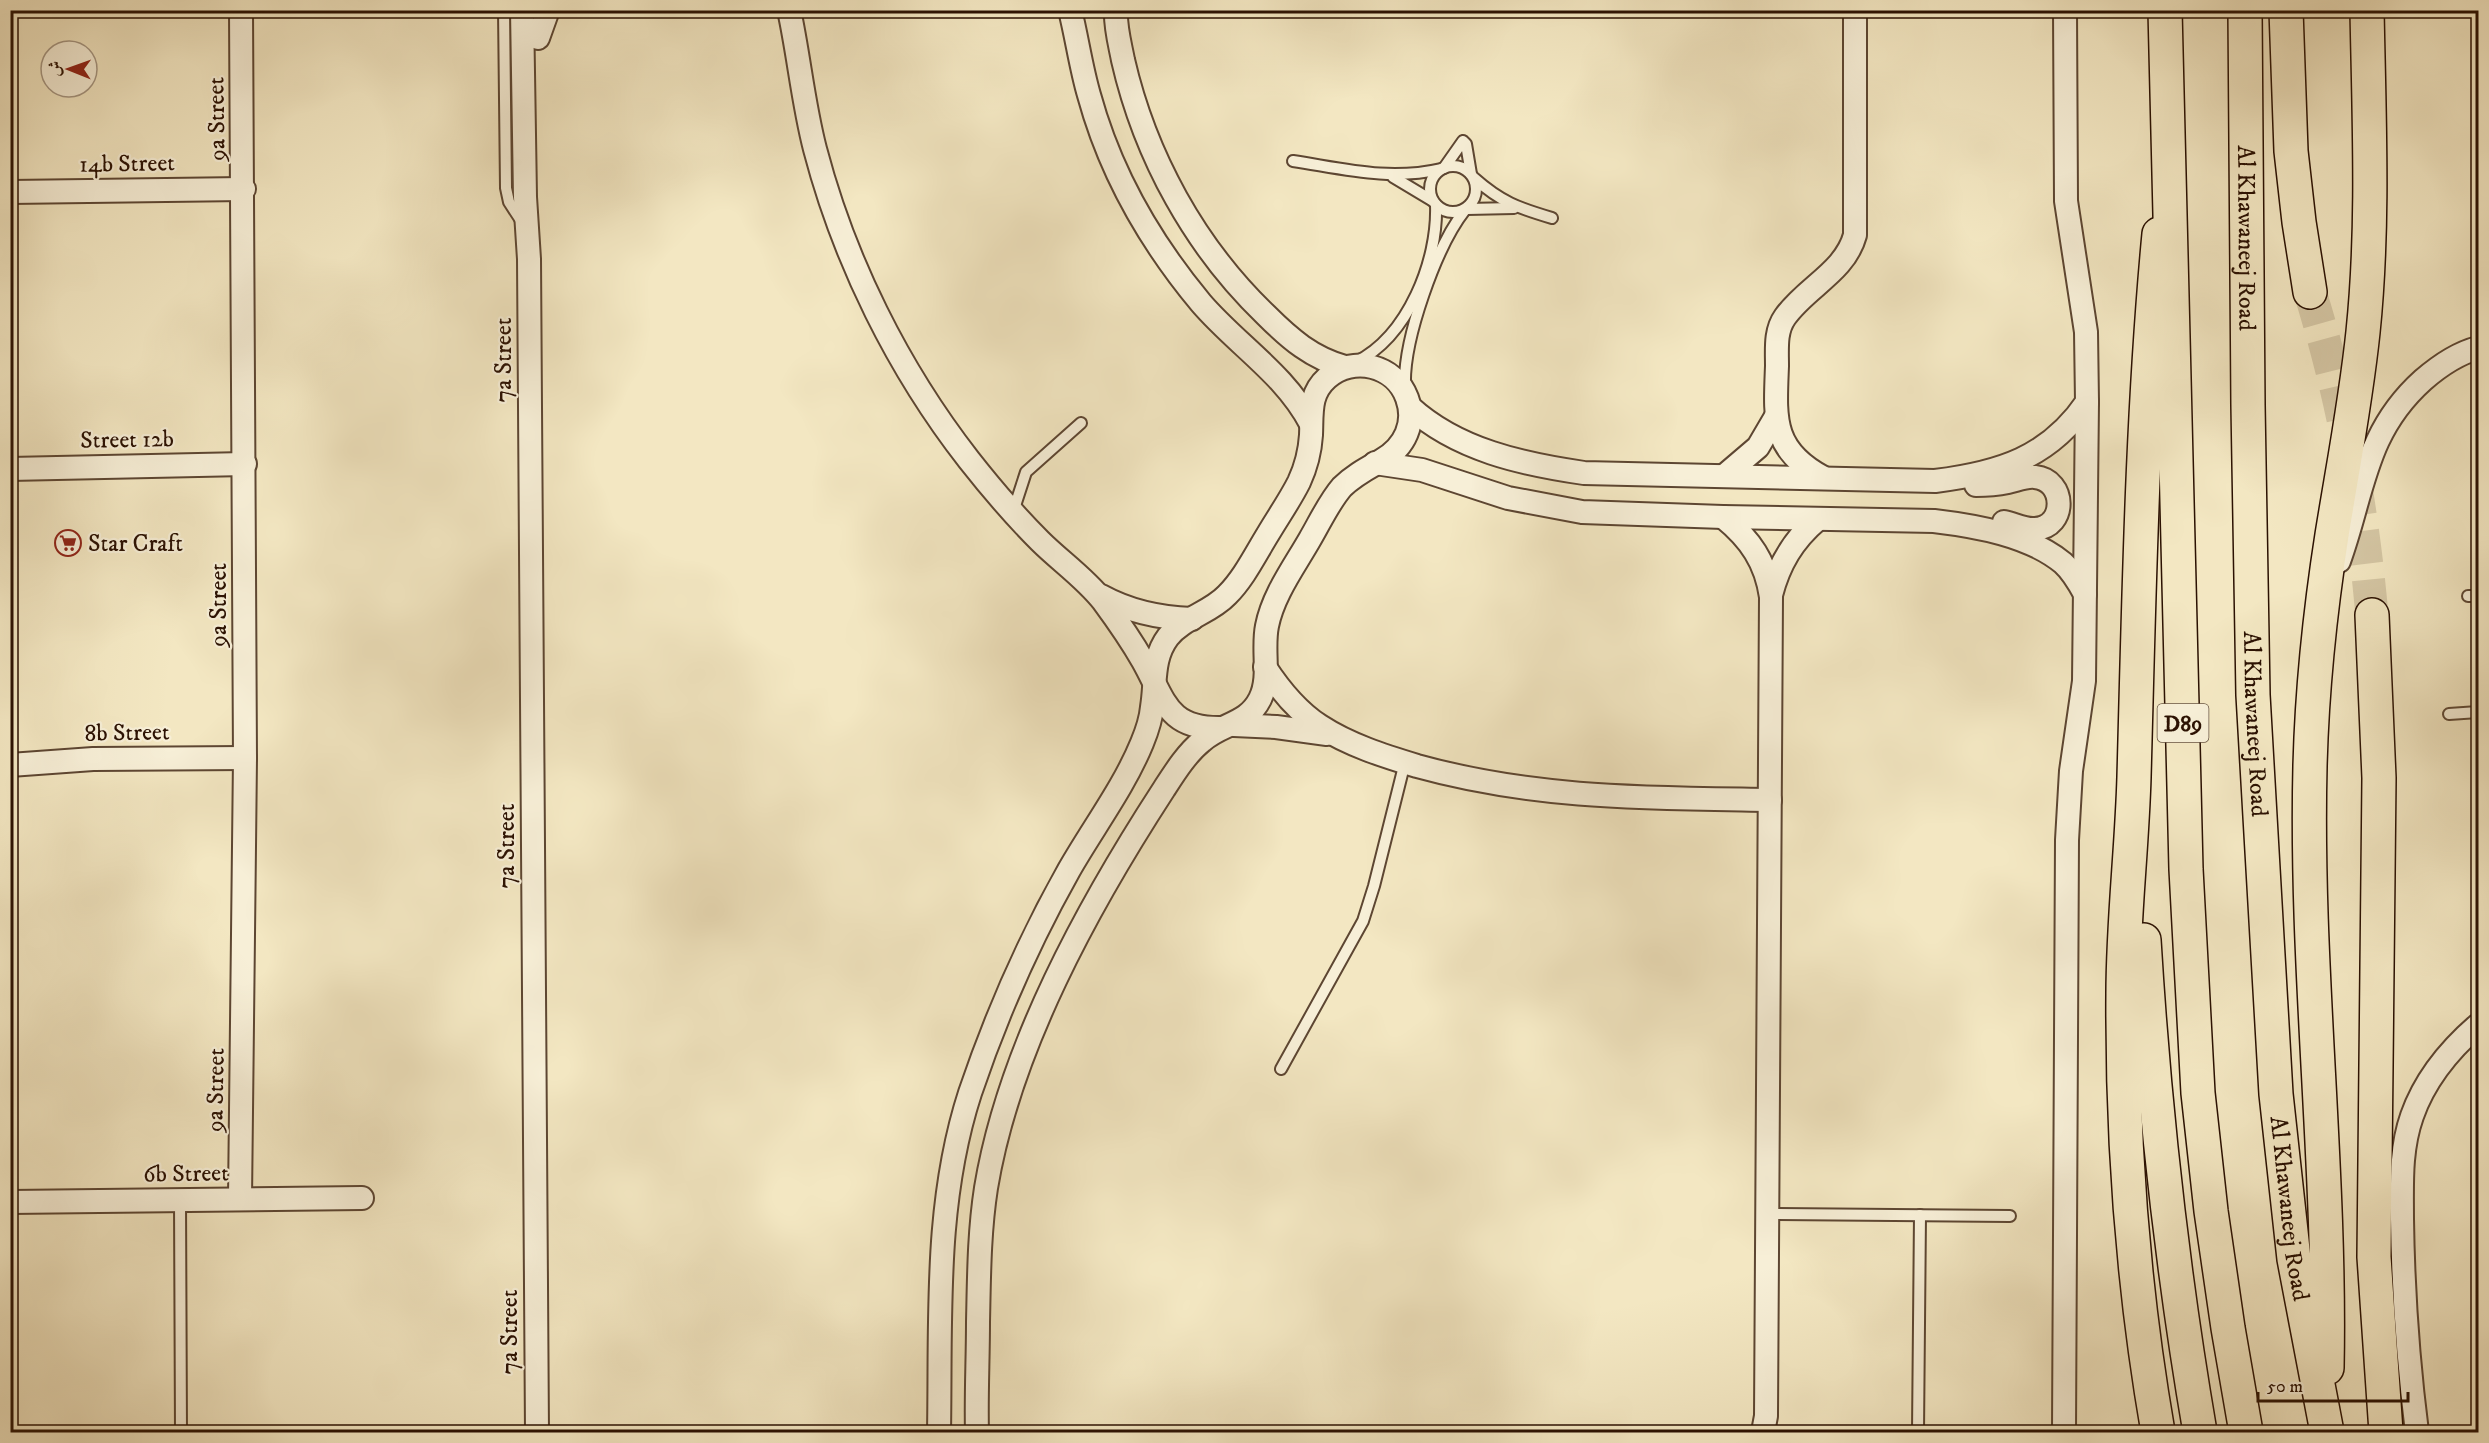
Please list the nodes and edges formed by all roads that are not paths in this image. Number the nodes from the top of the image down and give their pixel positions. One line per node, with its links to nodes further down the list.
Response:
1 (241, 10): 21 (street, 9a Street)
2 (504, 10): 27 (lane)
3 (522, 10): 27 (street, 7a Street)
4 (538, 10): 15 (street, 7a Street)
5 (548, 10): 15 (street)
6 (1070, 10): 37 (street)
7 (1116, 10): 32 (street)
8 (1855, 10): 35 (street)
9 (2065, 10): 34 (street)
10 (2165, 10): 16 (main road, D89)
11 (2245, 10): 74 (main road, Al Khawaneej Road)
12 (2286, 10): 30 (main road)
13 (2367, 10): 51 (main road)
14 (790, 11): 44 (street)
15 (538, 38): 28 (street, 7a Street)
16 (2167, 143): 63 (main road); 84 (main road, D89)
17 (1293, 161): 19 (lane)
18 (1442, 169): 19 (lane); 20 (lane); 20 (lane); 23 (lane)
19 (1390, 176): 23 (lane)
20 (1472, 176): 24 (lane); 25 (lane)
21 (244, 189): 22 (street, 14b Street); 39 (street, 9a Street)
22 (10, 192)
23 (1434, 203): 25 (lane); 29 (lane)
24 (1515, 208): 25 (lane); 26 (lane)
25 (1466, 209): 29 (lane)
26 (1552, 218)
27 (527, 228): 28 (street, 7a Street)
28 (529, 259): 76 (street, 7a Street)
29 (1425, 282): 32 (lane); 33 (lane)
30 (2310, 292)
31 (2478, 348): 51 (street)
32 (1348, 366): 33 (street); 37 (street)
33 (1408, 400): 38 (street); 41 (street)
34 (2087, 402): 43 (street); 49 (street)
35 (1775, 418): 41 (street); 42 (street)
36 (1081, 423): 44 (lane)
37 (1311, 424): 53 (street)
38 (1376, 463): 45 (street); 54 (street)
39 (244, 464): 40 (street, Street 12b); 60 (street, 9a Street)
40 (10, 469)
41 (1724, 476): 42 (street)
42 (1824, 478): 43 (street)
43 (1935, 481): 47 (street)
44 (1013, 512): 48 (street)
45 (1723, 517): 46 (street); 50 (street)
46 (1818, 519): 47 (street); 50 (street)
47 (1934, 521): 49 (street)
48 (1097, 594): 53 (street); 55 (street)
49 (2085, 594): 81 (street)
50 (1771, 597): 64 (street)
51 (2323, 602): 74 (main road)
52 (2372, 615): 85 (main road)
53 (1192, 619): 55 (street)
54 (1265, 667): 58 (street); 59 (street)
55 (1154, 685): 58 (street); 77 (street)
56 (2478, 712): 57 (lane)
57 (2448, 714)
58 (1227, 727): 59 (street); 78 (street)
59 (1337, 736): 61 (street)
60 (245, 758): 62 (street, 8b Street); 68 (street, 9a Street)
61 (1405, 762): 64 (street); 66 (lane)
62 (10, 765)
63 (2134, 782): 82 (main road); 83 (main road)
64 (1770, 800): 71 (street)
65 (2478, 1025): 86 (street)
66 (1281, 1069)
67 (362, 1198): 68 (street, 6b Street)
68 (240, 1199): 69 (street, 6b Street)
69 (180, 1200): 70 (street, 6b Street); 75 (lane)
70 (10, 1202)
71 (1768, 1214): 72 (lane); 79 (street)
72 (1920, 1215): 73 (lane); 80 (lane)
73 (2010, 1216)
74 (2327, 1430)
75 (182, 1432)
76 (537, 1432)
77 (939, 1432)
78 (977, 1432)
79 (1763, 1432)
80 (1918, 1432)
81 (2064, 1432)
82 (2158, 1432)
83 (2200, 1432)
84 (2246, 1432)
85 (2386, 1432)
86 (2417, 1432)

